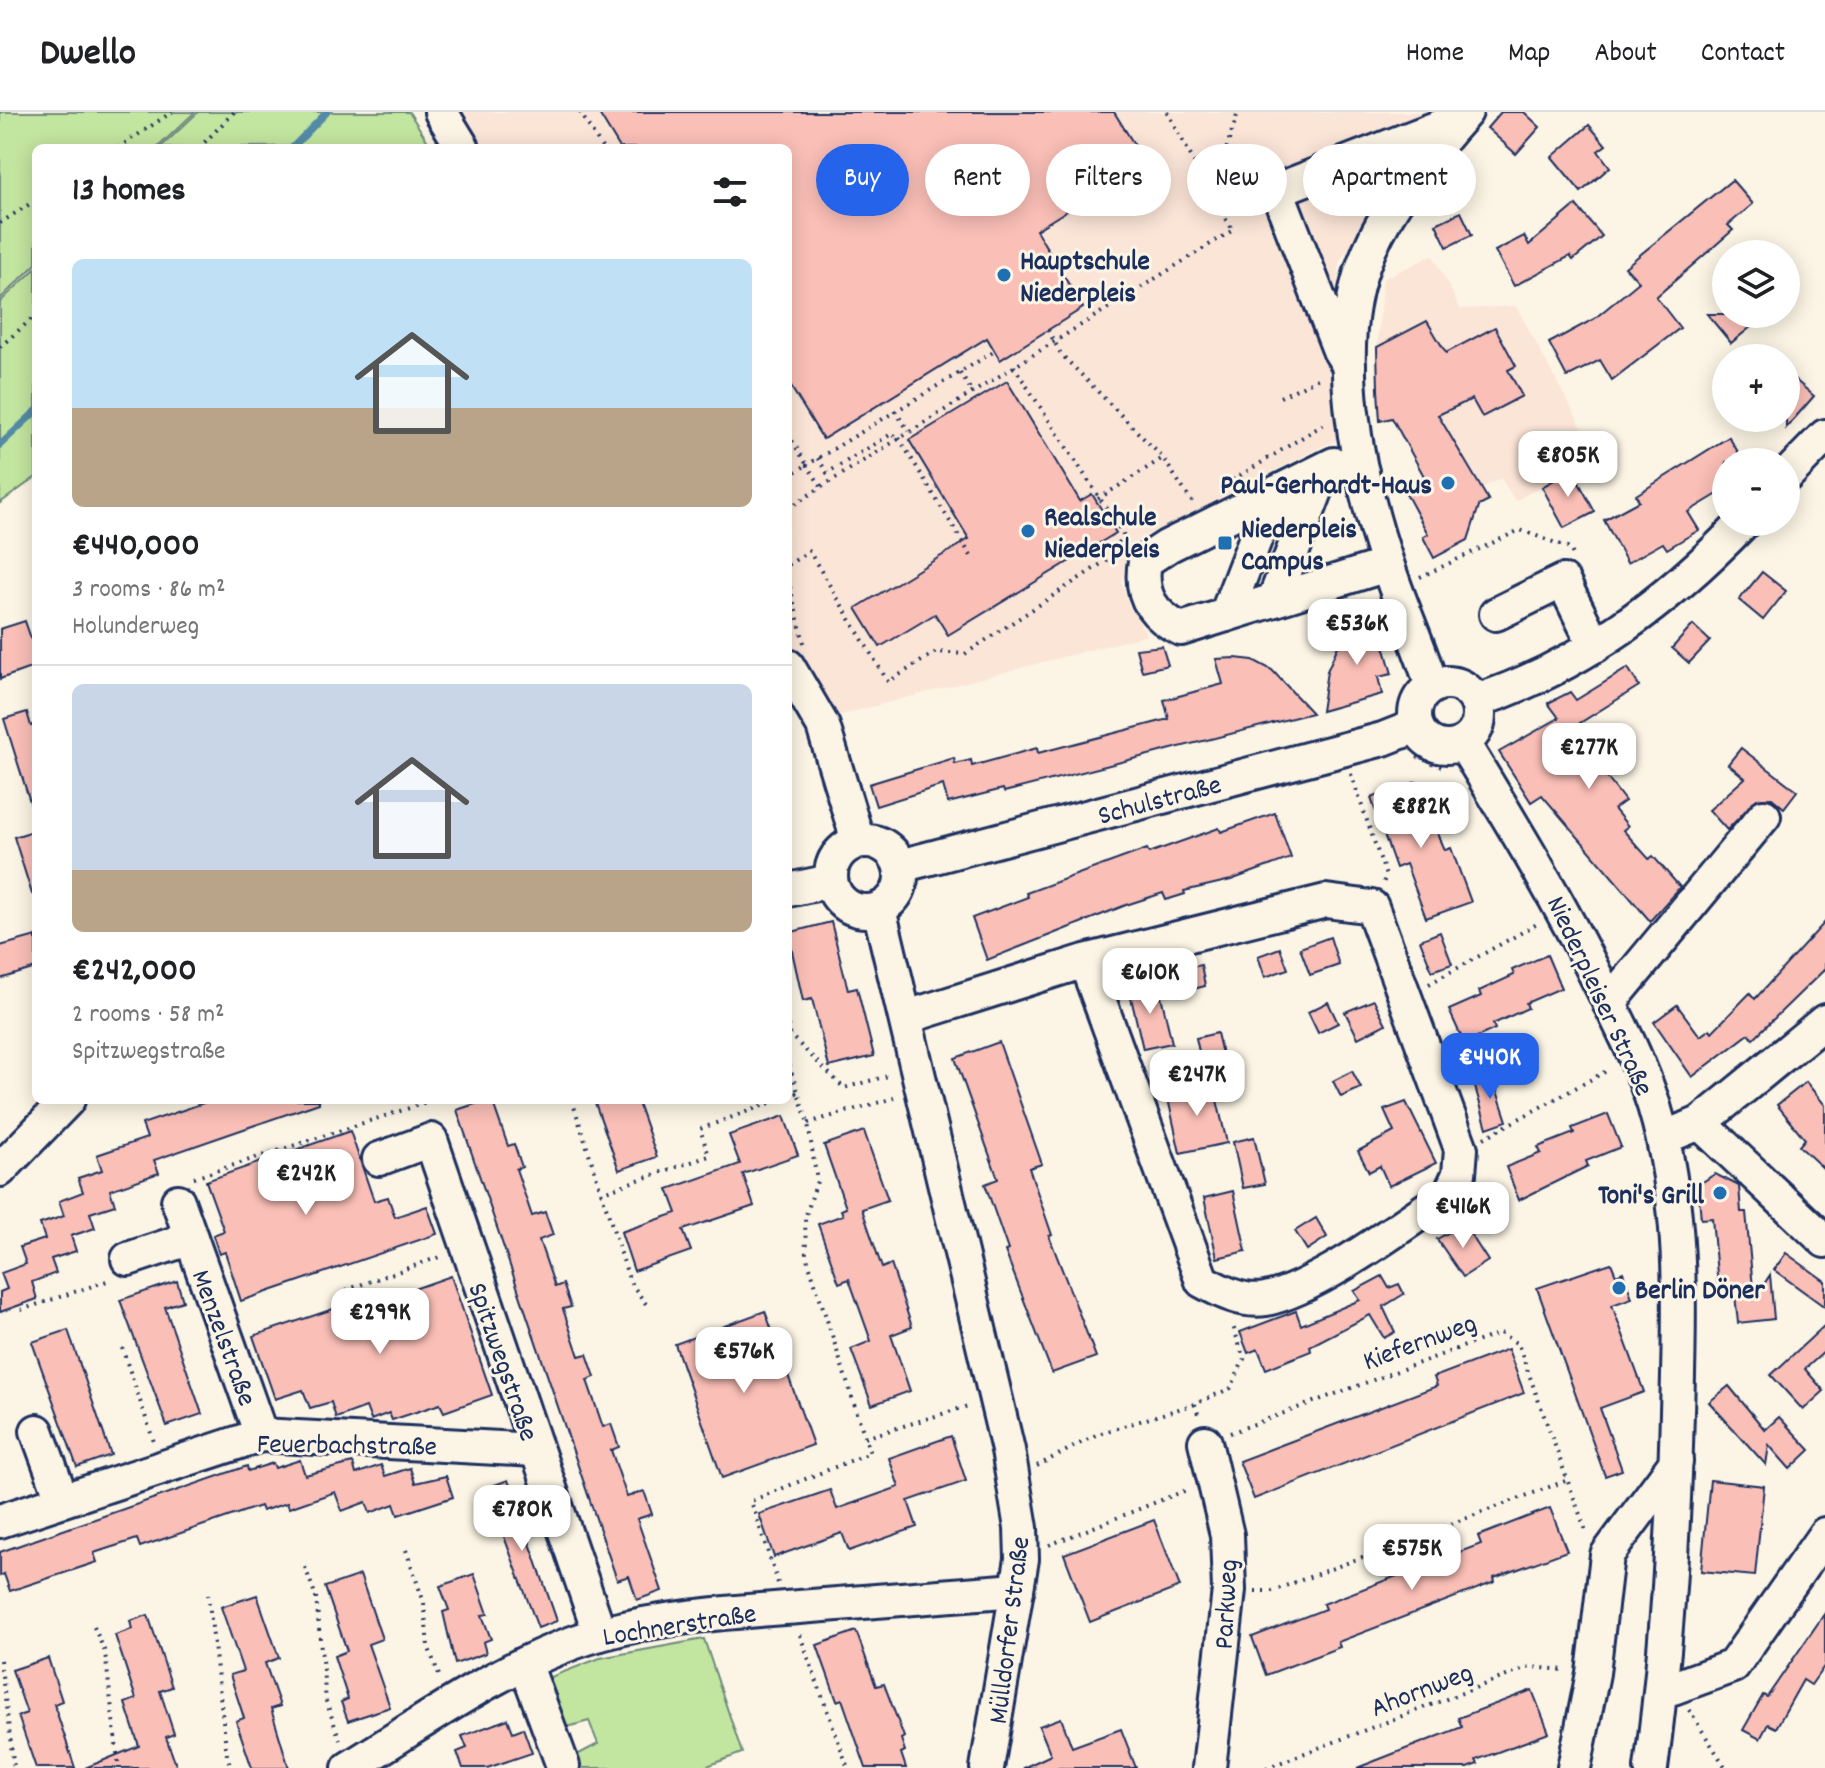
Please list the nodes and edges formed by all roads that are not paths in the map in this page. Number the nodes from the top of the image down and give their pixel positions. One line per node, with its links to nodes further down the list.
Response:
1 (441, 112): 3 (street)
2 (1463, 115): 4 (street); 4 (street)
3 (461, 144)
4 (1336, 371): 7 (street)
5 (1825, 436): 6 (street)
6 (1800, 462)
7 (1362, 472): 9 (street); 10 (street); 10 (street)
8 (1729, 536): 12 (street)
9 (1387, 565): 10 (street); 14 (street)
10 (1250, 608)
11 (1496, 614): 12 (street)
12 (1595, 646): 15 (street)
13 (792, 679): 19 (street)
14 (1432, 686): 15 (street); 16 (street)
15 (1476, 701): 17 (street)
16 (1416, 726): 17 (street); 20 (street, Schulstraße)
17 (1463, 743): 25 (street, Niederpleiser Straße)
18 (1764, 816): 25 (street)
19 (858, 841): 20 (street); 21 (street)
20 (900, 866): 23 (street)
21 (831, 881): 22 (street); 23 (street)
22 (792, 889)
23 (879, 909): 26 (street, Mülldorfer Straße)
24 (1085, 961): 24 (street); 26 (street)
25 (1609, 1003): 30 (street, Niederpleiser Straße)
26 (907, 1017): 45 (street, Mülldorfer Straße)
27 (1825, 1021): 29 (street)
28 (64, 1104): 32 (street)
29 (1700, 1123): 30 (street); 35 (street)
30 (1663, 1138): 41 (street, Niederpleiser Straße)
31 (379, 1159): 40 (street, Spitzwegstraße)
32 (0, 1170)
33 (178, 1201): 34 (street, Menzelstraße)
34 (191, 1238): 36 (street, Menzelstraße); 38 (street, Menzelstraße)
35 (1825, 1241)
36 (128, 1259)
37 (37, 1431): 42 (street)
38 (261, 1435): 40 (street, Feuerbachstraße); 42 (street, Feuerbachstraße)
39 (1205, 1442): 52 (street, Parkweg)
40 (535, 1450): 46 (street, Spitzwegstraße)
41 (1676, 1462): 48 (street, Niederpleiser Straße); 53 (street)
42 (62, 1499): 43 (street, Feuerbachstraße)
43 (0, 1521)
44 (1825, 1534): 48 (street)
45 (1017, 1590): 46 (street, Lochnerstraße); 51 (street, Mülldorfer Straße)
46 (600, 1634): 47 (street, Lochnerstraße)
47 (525, 1663): 49 (street); 50 (street, Lochnerstraße)
48 (1668, 1687): 54 (street, Niederpleiser Straße)
49 (563, 1766)
50 (350, 1768)
51 (987, 1768)
52 (1209, 1768)
53 (1574, 1768)
54 (1651, 1768)

